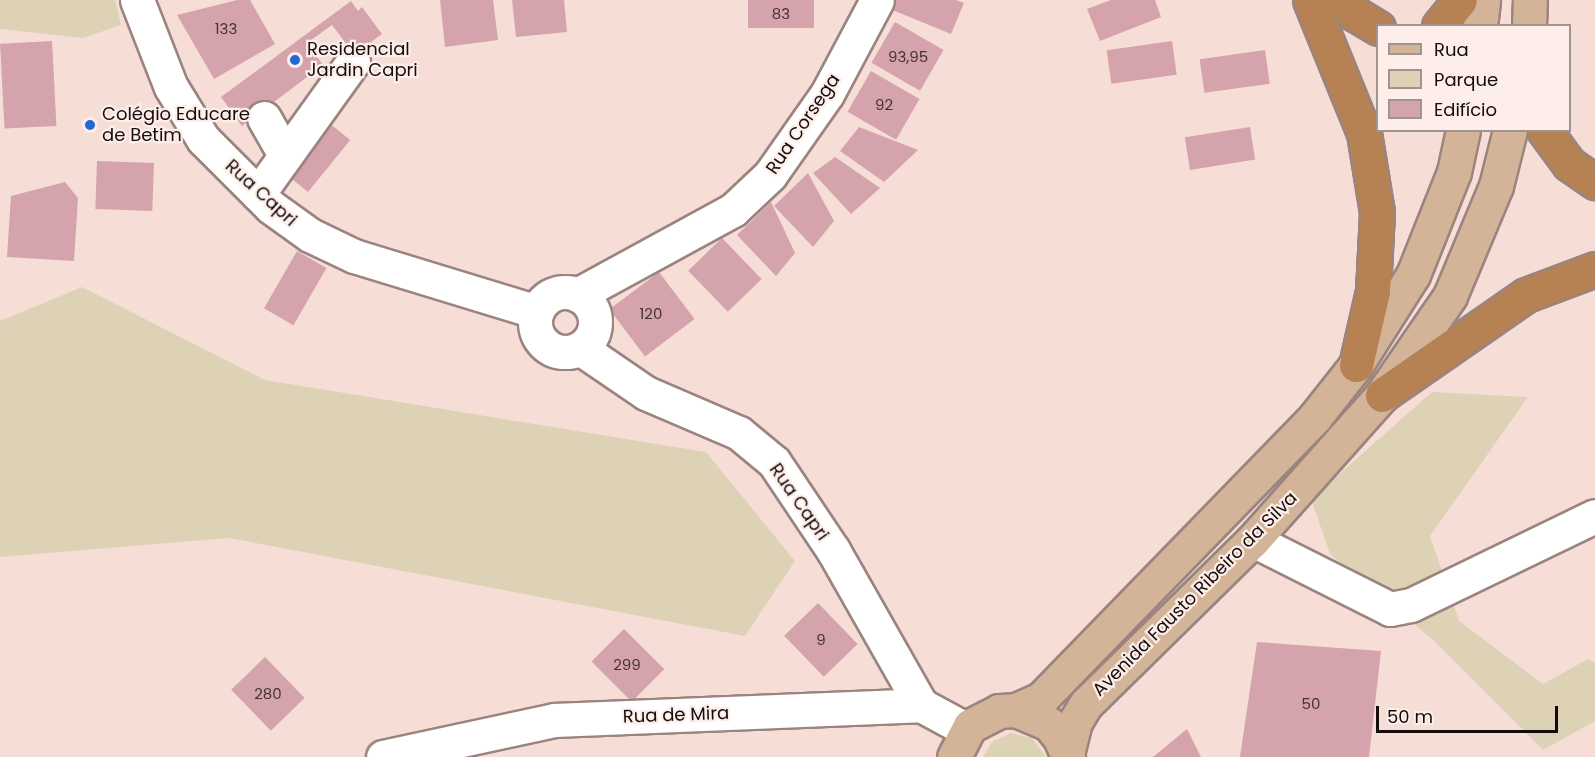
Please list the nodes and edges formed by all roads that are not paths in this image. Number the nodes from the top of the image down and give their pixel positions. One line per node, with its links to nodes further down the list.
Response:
1 (137, 0): 19 (street, Rua Capri)
2 (877, 0): 21 (street, Rua Corsega)
3 (1310, 0): 24 (highway)
4 (1344, 0): 11 (highway)
5 (1460, 0): 8 (highway)
6 (1484, 0): 9 (main road)
7 (1530, 0): 10 (main road)
8 (1441, 24)
9 (1480, 24)
10 (1529, 24)
11 (1376, 27)
12 (353, 62): 17 (street)
13 (264, 118): 17 (street)
14 (1463, 132): 24 (main road, Avenida Fausto Ribeiro da Silva)
15 (1510, 132): 25 (main road, Avenida Fausto Ribeiro da Silva)
16 (1545, 132): 18 (highway)
17 (285, 155): 19 (street)
18 (1595, 182)
19 (258, 194): 22 (street, Rua Capri)
20 (1595, 269): 25 (highway)
21 (577, 295): 22 (street); 23 (street)
22 (537, 312): 23 (street)
23 (580, 348): 28 (street, Rua Capri)
24 (1356, 365): 29 (main road, Avenida Fausto Ribeiro da Silva)
25 (1382, 395): 27 (main road, Avenida Fausto Ribeiro da Silva)
26 (1595, 516): 27 (street)
27 (1253, 540): 31 (main road, Avenida Fausto Ribeiro da Silva)
28 (921, 705): 30 (street); 32 (street, Rua de Mira)
29 (1016, 710): 30 (main road, Avenida Fausto Ribeiro da Silva); 31 (main road, Avenida Fausto Ribeiro da Silva)
30 (960, 744)
31 (1067, 755)
32 (383, 757)

